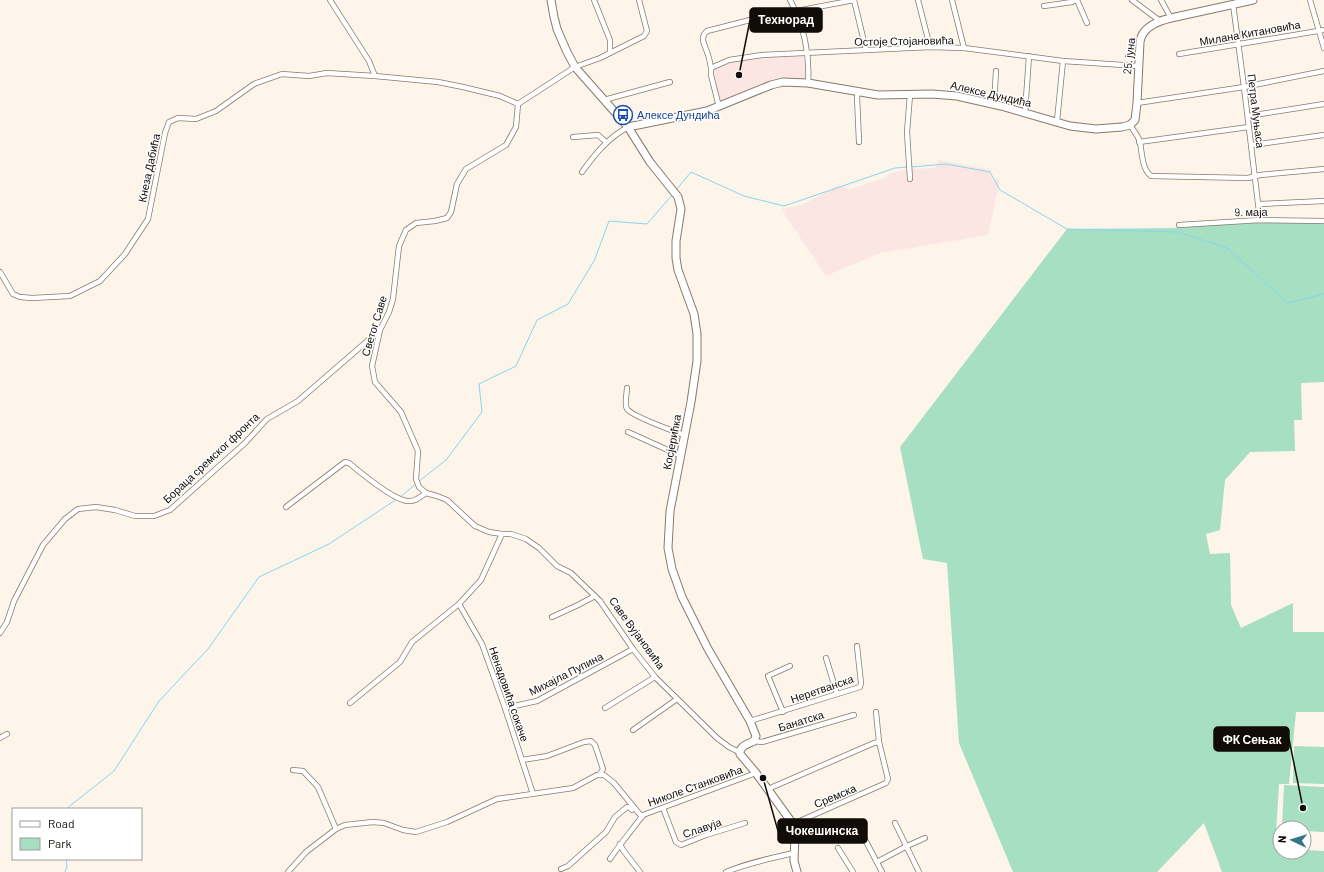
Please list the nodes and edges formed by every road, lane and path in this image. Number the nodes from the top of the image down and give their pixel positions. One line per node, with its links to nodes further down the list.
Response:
1 (330, 0): 36 (street)
2 (551, 0): 32 (street, Косјерићка)
3 (594, 0): 27 (street)
4 (639, 0): 27 (street)
5 (790, 0): 16 (street)
6 (854, 0): 16 (street); 25 (street)
7 (918, 0): 22 (street)
8 (952, 0): 23 (street)
9 (1076, 0): 15 (street); 19 (street)
10 (1132, 0): 18 (street)
11 (1161, 0): 17 (street)
12 (1253, 0): 14 (street, 25. јуна)
13 (1310, 0): 20 (street)
14 (1233, 4): 17 (street, 25. јуна); 21 (street, Петра Муњаса)
15 (1044, 6)
16 (797, 12): 26 (street); 33 (street)
17 (1171, 18): 18 (street, 25. јуна)
18 (1160, 21): 31 (street, 25. јуна)
19 (1087, 23)
20 (1321, 30): 21 (street, Милана Китановића); 24 (street)
21 (1238, 45): 28 (street, Милана Китановића); 39 (street, Петра Муњаса)
22 (930, 47): 23 (street, Остоје Стојановића); 25 (street, Остоје Стојановића)
23 (964, 48): 29 (street, Остоје Стојановића)
24 (1324, 48)
25 (866, 50): 26 (street, Остоје Стојановића)
26 (808, 52): 33 (street, Остоје Стојановића); 38 (street)
27 (610, 53): 32 (street)
28 (1179, 54)
29 (1029, 56): 30 (street, Остоје Стојановића); 48 (street)
30 (1063, 61): 31 (street, Остоје Стојановића); 50 (street)
31 (1138, 66): 43 (street, 25. јуна)
32 (575, 67): 42 (street, Косјерићка); 44 (street)
33 (711, 68): 47 (street)
34 (996, 71): 46 (street)
35 (1324, 71): 39 (street)
36 (375, 76): 44 (street, Кнеза Дабића); 69 (street, Кнеза Дабића)
37 (670, 82): 42 (street)
38 (808, 83): 40 (street, Алексе Дундића); 47 (street, Алексе Дундића)
39 (1244, 87): 43 (street); 49 (street, Петра Муњаса)
40 (858, 93): 41 (street, Алексе Дундића); 57 (street)
41 (910, 95): 46 (street, Алексе Дундића); 63 (street)
42 (604, 100): 52 (street, Косјерићка)
43 (1137, 103): 51 (street, 25. јуна)
44 (518, 104): 70 (street, Светог Саве)
45 (1324, 104): 49 (street)
46 (994, 105): 48 (street, Алексе Дундића)
47 (719, 107): 52 (street, Алексе Дундића)
48 (1025, 113): 50 (street, Алексе Дундића)
49 (1248, 116): 53 (street, Петра Муњаса)
50 (1057, 121): 51 (street, Алексе Дундића)
51 (1130, 125): 58 (street)
52 (628, 127): 56 (street); 73 (street, Косјерићка)
53 (1250, 127): 58 (street); 59 (street, Петра Муњаса)
54 (1324, 135): 59 (street)
55 (573, 137): 56 (street)
56 (606, 142): 61 (street)
57 (859, 142)
58 (1139, 142): 62 (street)
59 (1252, 145): 62 (street, Петра Муњаса)
60 (1324, 169): 62 (street)
61 (582, 172)
62 (1255, 176): 65 (street, Петра Муњаса)
63 (910, 179)
64 (1324, 201): 65 (street)
65 (1259, 204): 66 (street, Петра Муњаса)
66 (1260, 220): 67 (street, 9. маја); 68 (street, 9. маја)
67 (1324, 221)
68 (1179, 225)
69 (0, 272)
70 (380, 330): 75 (street, Светог Саве); 82 (street, Бораца сремског фронта)
71 (627, 388): 73 (street)
72 (628, 432): 74 (street)
73 (684, 435): 74 (street, Косјерићка)
74 (680, 456): 96 (street, Косјерићка)
75 (416, 479): 76 (street, Саве Вујановића)
76 (426, 493): 77 (street); 78 (street, Саве Вујановића)
77 (286, 507)
78 (502, 534): 79 (street, Саве Вујановића); 80 (street)
79 (595, 596): 81 (street); 84 (street, Саве Вујановића)
80 (459, 604): 90 (street); 91 (street, Ненадовића сокаче)
81 (552, 617)
82 (0, 633)
83 (857, 646): 88 (street, Неретванска)
84 (633, 649): 87 (street, Саве Вујановића); 91 (street, Михајла Пупина)
85 (826, 658): 88 (street)
86 (790, 666): 93 (street)
87 (655, 677): 89 (street, Саве Вујановића); 92 (street)
88 (837, 694): 93 (street, Неретванска)
89 (677, 699): 97 (street); 102 (street, Саве Вујановића)
90 (350, 703)
91 (505, 708): 103 (street, Ненадовића сокаче)
92 (605, 708)
93 (783, 712): 96 (street, Неретванска)
94 (876, 712): 101 (street)
95 (854, 715): 100 (street, Банатска)
96 (750, 721): 100 (street, Косјерићка)
97 (633, 730)
98 (7, 734): 99 (street)
99 (0, 738)
100 (754, 741): 102 (street)
101 (879, 742): 107 (street); 113 (street, Сремска)
102 (739, 752): 105 (street, Саве Вујановића)
103 (522, 760): 106 (street); 108 (street, Ненадовића сокаче)
104 (293, 770): 114 (street)
105 (756, 773): 107 (street, Саве Вујановића); 109 (street, Николе Станковића)
106 (600, 774): 108 (street); 110 (street)
107 (768, 789): 113 (street, Саве Вујановића)
108 (533, 794): 114 (street)
109 (663, 808): 110 (street, Николе Станковића); 112 (street, Славуја)
110 (640, 815): 117 (street); 123 (street)
111 (896, 822): 118 (street)
112 (746, 823)
113 (793, 824): 120 (street)
114 (336, 829): 124 (street)
115 (860, 830): 122 (street)
116 (925, 838): 118 (street)
117 (620, 844): 121 (street); 125 (street)
118 (907, 846): 122 (street); 130 (street)
119 (838, 848): 128 (street)
120 (794, 853): 126 (street); 127 (street)
121 (610, 859)
122 (877, 862): 129 (street)
123 (561, 869)
124 (291, 871)
125 (640, 872)
126 (726, 872)
127 (797, 872)
128 (853, 872)
129 (882, 872)
130 (919, 872)

